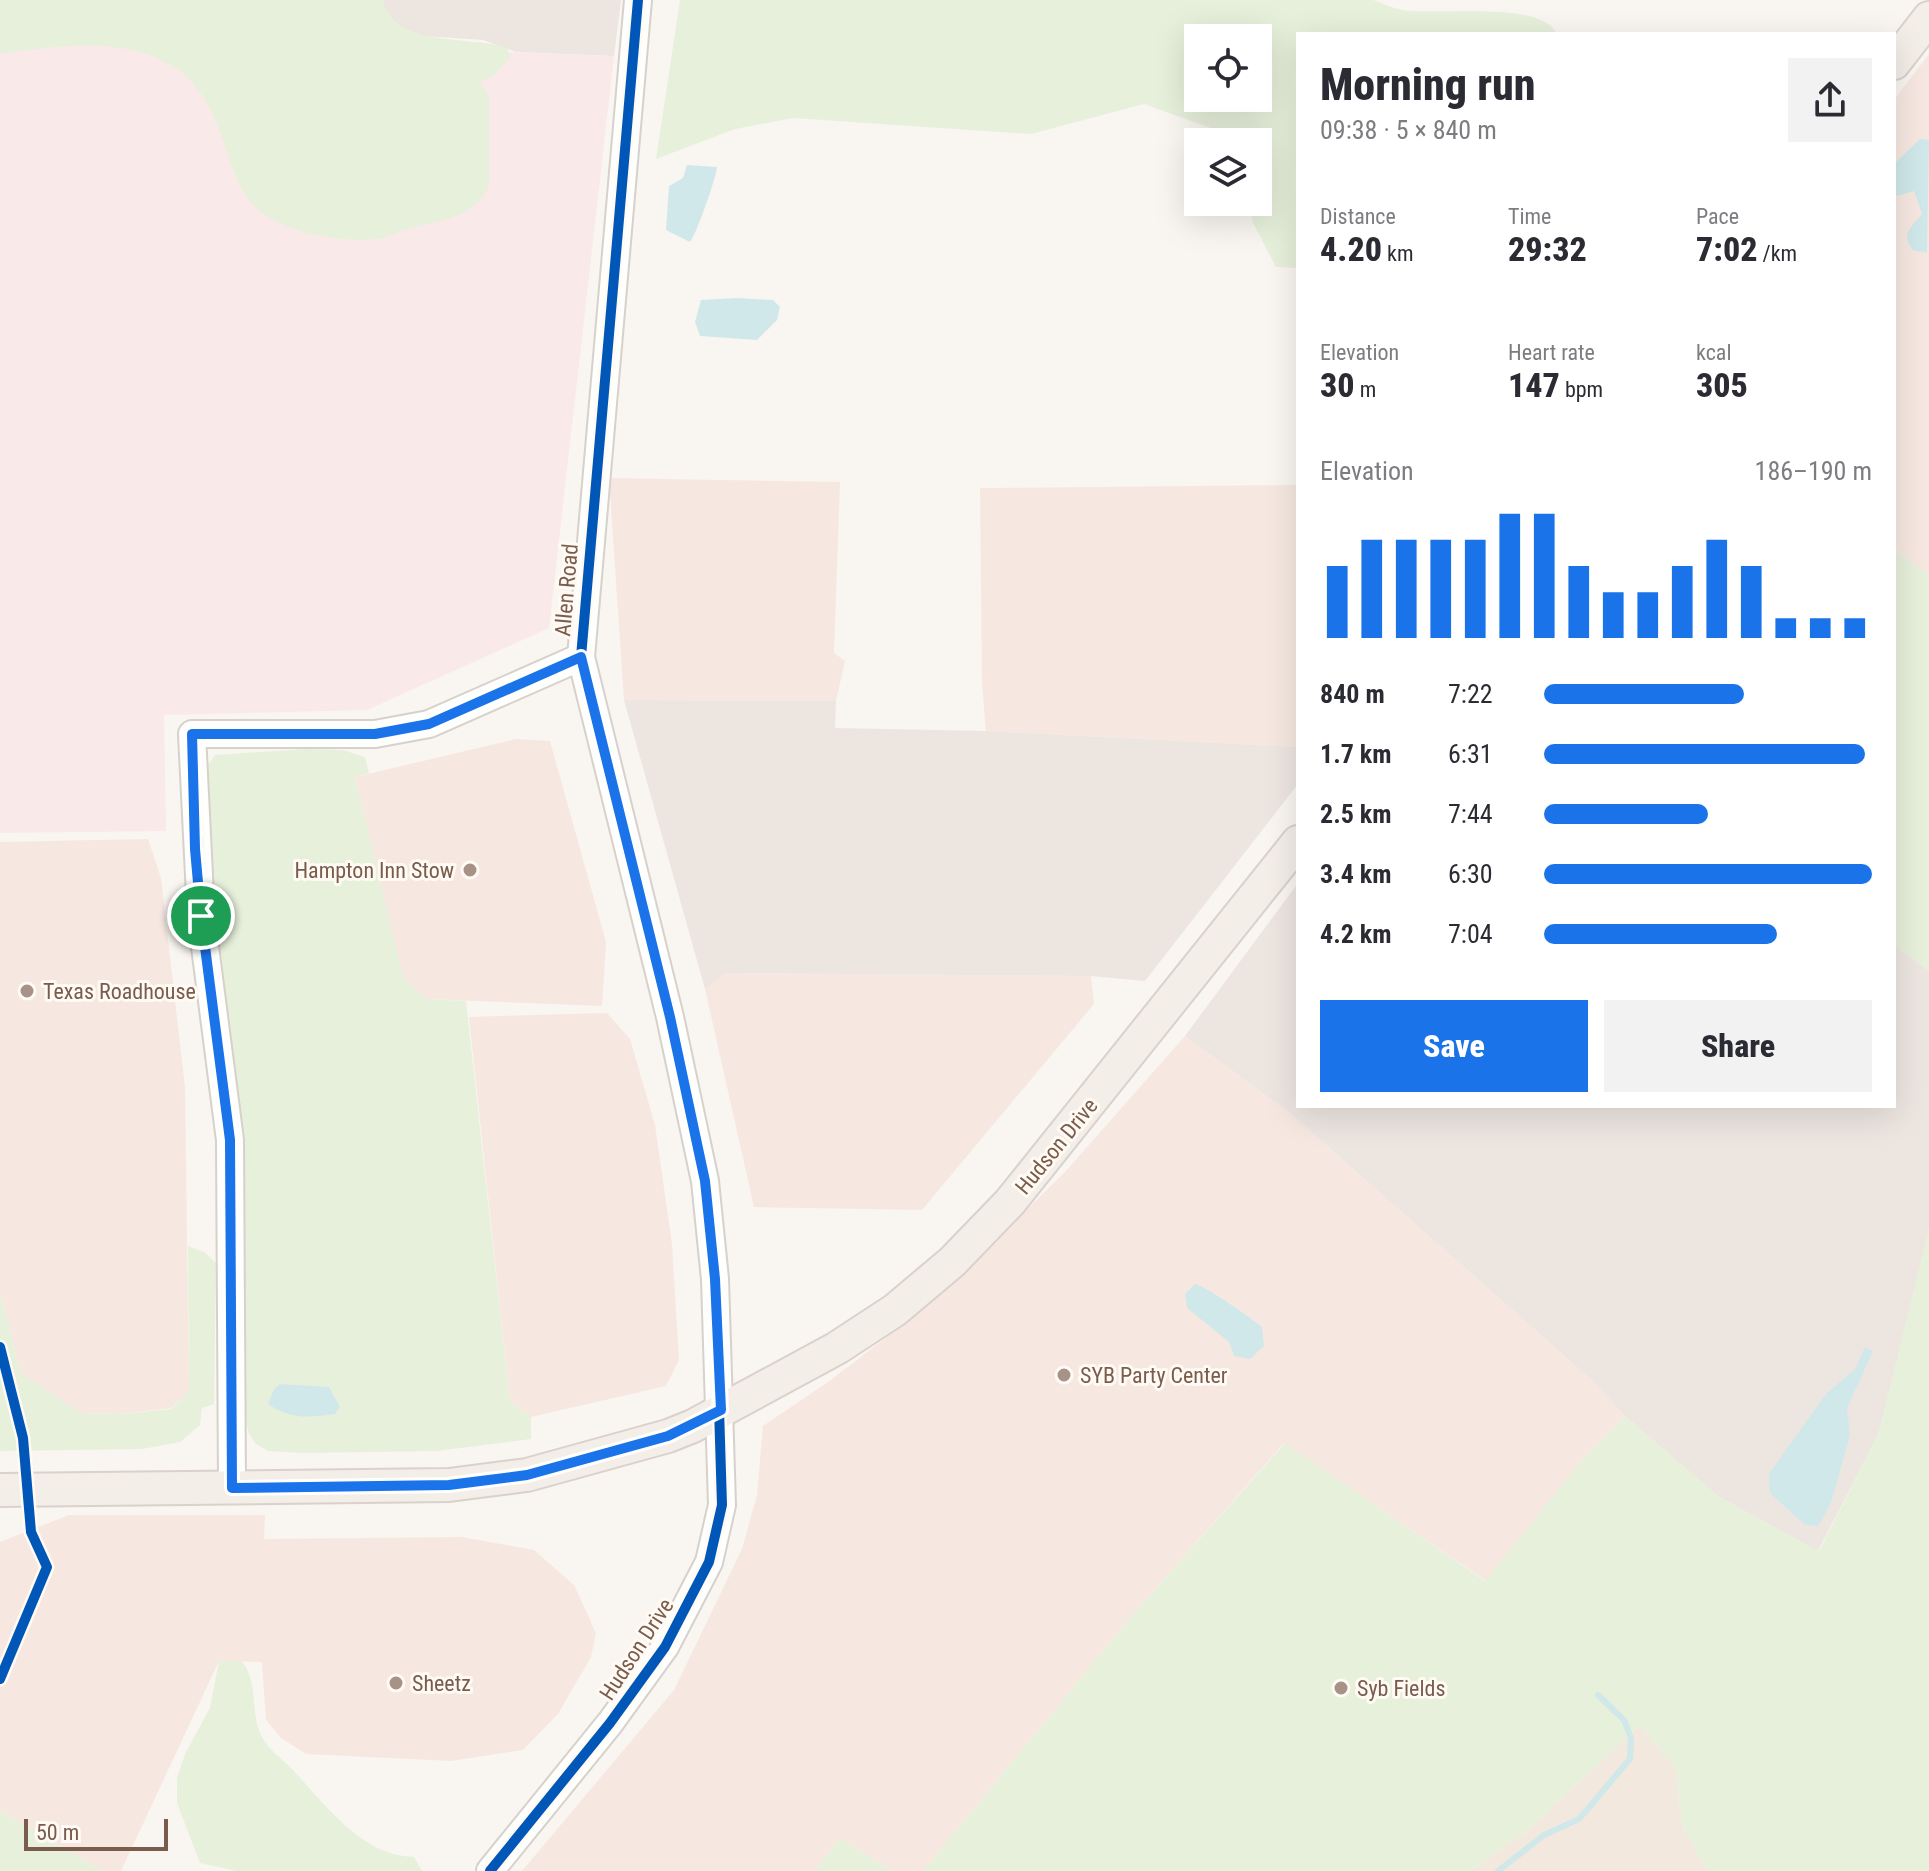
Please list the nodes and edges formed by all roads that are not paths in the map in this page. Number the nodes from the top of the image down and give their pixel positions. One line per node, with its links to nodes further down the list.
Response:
1 (638, 0): 4 (street, Allen Road)
2 (1929, 18): 3 (main road)
3 (1896, 60)
4 (581, 657): 6 (street, Allen Road); 7 (street)
5 (1296, 845): 6 (main road, Hudson Drive)
6 (721, 1410): 7 (main road); 9 (street, Hudson Drive)
7 (232, 1488): 8 (main road)
8 (0, 1490)
9 (490, 1871)

